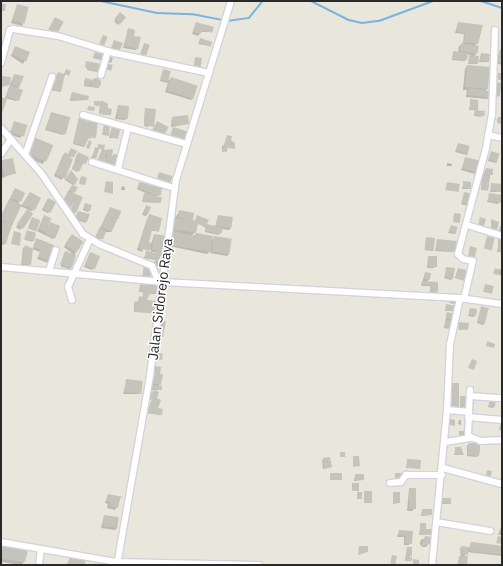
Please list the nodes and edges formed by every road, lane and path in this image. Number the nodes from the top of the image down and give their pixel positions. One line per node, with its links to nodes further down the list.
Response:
1 (231, 1): 5 (street, Jalan Sidorejo Raya)
2 (495, 30): 11 (street)
3 (108, 51): 4 (street); 5 (street); 6 (street)
4 (1, 63)
5 (210, 72): 14 (street, Jalan Sidorejo Raya)
6 (101, 75)
7 (52, 77): 16 (street)
8 (83, 115): 10 (street)
9 (1, 128): 13 (street)
10 (128, 128): 14 (street); 18 (street)
11 (488, 135): 12 (street); 20 (street)
12 (502, 138)
13 (11, 139): 15 (street); 16 (street)
14 (187, 144): 19 (street, Jalan Sidorejo Raya)
15 (1, 154)
16 (25, 155): 22 (street)
17 (92, 162): 18 (street)
18 (118, 169): 19 (street)
19 (174, 188): 27 (street, Jalan Sidorejo Raya)
20 (467, 225): 21 (street); 28 (street)
21 (502, 236)
22 (90, 239): 26 (street); 27 (street)
23 (56, 250): 25 (street)
24 (1, 267): 25 (street)
25 (49, 271): 26 (street)
26 (74, 273): 27 (street); 29 (street)
27 (161, 281): 28 (street); 46 (street, Jalan Sidorejo Raya)
28 (462, 299): 30 (street); 32 (street)
29 (72, 300)
30 (502, 304)
31 (502, 398): 33 (street)
32 (447, 410): 33 (street); 37 (street)
33 (468, 415): 34 (street); 35 (street)
34 (502, 420)
35 (470, 438): 36 (street); 37 (street)
36 (502, 440)
37 (445, 442): 38 (street)
38 (443, 468): 39 (street); 41 (street)
39 (442, 475): 40 (street); 42 (street)
40 (390, 483)
41 (502, 484)
42 (436, 522): 43 (street); 49 (street)
43 (490, 531)
44 (1, 542): 45 (street)
45 (41, 549): 46 (street); 47 (street)
46 (117, 563): 48 (street)
47 (39, 565)
48 (259, 565)
49 (432, 565)

